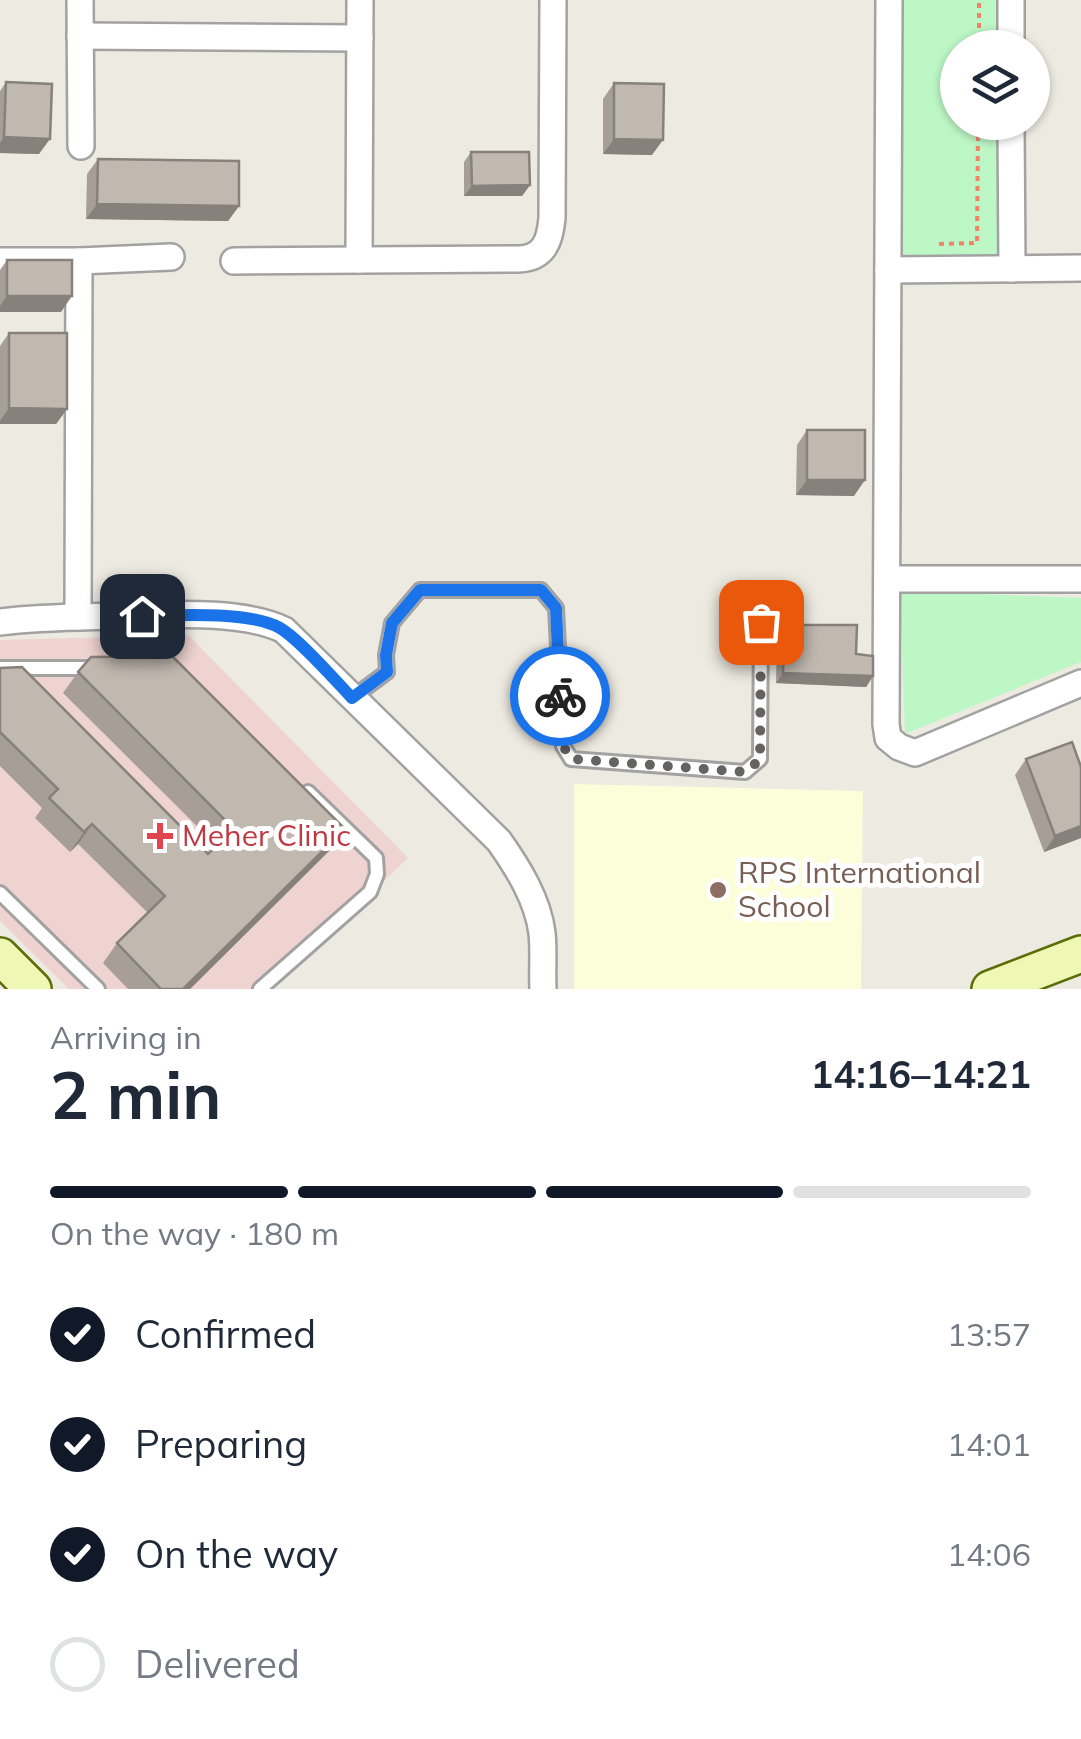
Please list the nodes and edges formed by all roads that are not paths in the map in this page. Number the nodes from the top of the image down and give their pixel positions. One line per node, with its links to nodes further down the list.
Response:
1 (80, 0): 7 (street)
2 (360, 0): 8 (street)
3 (553, 0): 12 (street)
4 (889, 0): 18 (street)
5 (1011, 0): 6 (street)
6 (1011, 30)
7 (80, 36): 8 (street); 10 (street)
8 (360, 38): 12 (street)
9 (1012, 140): 17 (street)
10 (81, 146)
11 (171, 257): 14 (street)
12 (358, 260): 15 (street)
13 (0, 261): 14 (street)
14 (79, 261): 21 (street)
15 (234, 261)
16 (1081, 268): 17 (street)
17 (1012, 269): 18 (street)
18 (888, 270): 19 (street)
19 (886, 579): 20 (street); 26 (street)
20 (1081, 579)
21 (78, 617): 22 (street); 27 (street)
22 (0, 622)
23 (761, 622): 27 (lane)
24 (0, 668): 25 (lane)
25 (115, 668)
26 (1081, 683)
27 (352, 698): 35 (street)
28 (292, 776): 34 (lane)
29 (0, 893): 33 (lane)
30 (0, 956): 32 (main road)
31 (1069, 968): 36 (main road)
32 (32, 989)
33 (98, 989)
34 (260, 989)
35 (542, 989)
36 (990, 989)

